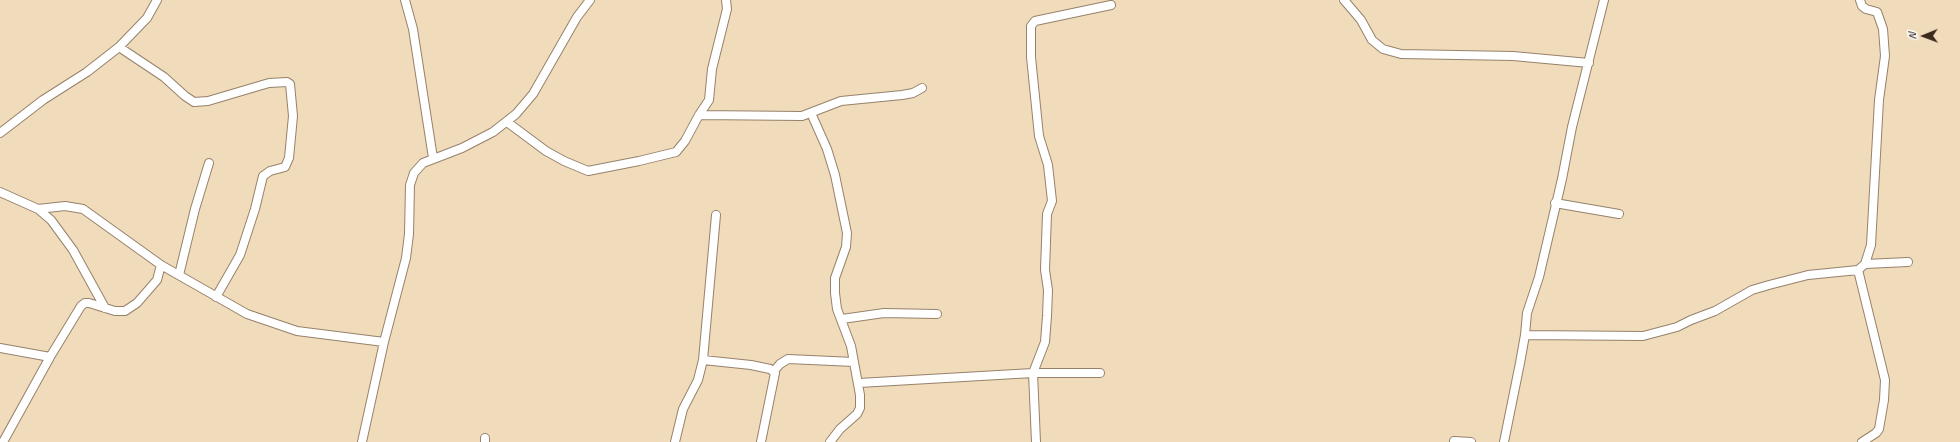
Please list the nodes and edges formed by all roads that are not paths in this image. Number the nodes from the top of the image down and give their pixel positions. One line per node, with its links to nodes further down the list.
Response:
1 (157, 0): 9 (street)
2 (405, 0): 16 (street)
3 (590, 0): 14 (street)
4 (726, 0): 13 (street)
5 (1344, 0): 10 (street)
6 (1604, 0): 10 (street)
7 (1860, 0): 25 (street)
8 (1111, 5): 38 (street)
9 (119, 47): 15 (street); 27 (street)
10 (1589, 63): 19 (street)
11 (922, 88): 12 (street)
12 (811, 113): 13 (street); 30 (street)
13 (699, 115): 14 (street)
14 (507, 122): 16 (street)
15 (0, 133)
16 (433, 158): 32 (street)
17 (209, 163): 26 (street)
18 (0, 192): 20 (street)
19 (1556, 203): 21 (street); 31 (street)
20 (38, 209): 24 (street); 28 (street)
21 (1619, 214)
22 (716, 215): 35 (street)
23 (1908, 262): 25 (street)
24 (161, 265): 26 (street); 28 (street)
25 (1861, 267): 31 (street); 50 (street)
26 (179, 275): 27 (street)
27 (216, 297): 32 (street)
28 (105, 308): 34 (street)
29 (937, 314): 30 (street)
30 (842, 319): 36 (street)
31 (1525, 335): 49 (street)
32 (384, 342): 43 (street)
33 (0, 348): 34 (street)
34 (50, 357): 41 (street)
35 (703, 360): 37 (street); 44 (street)
36 (854, 362): 37 (street); 40 (street)
37 (774, 371): 45 (street)
38 (1033, 373): 39 (street); 40 (street); 47 (street)
39 (1100, 373)
40 (859, 383): 46 (street)
41 (3, 436)
42 (1454, 441): 48 (street)
43 (362, 442)
44 (675, 442)
45 (761, 442)
46 (830, 442)
47 (1036, 442)
48 (1471, 442)
49 (1504, 442)
50 (1862, 442)

